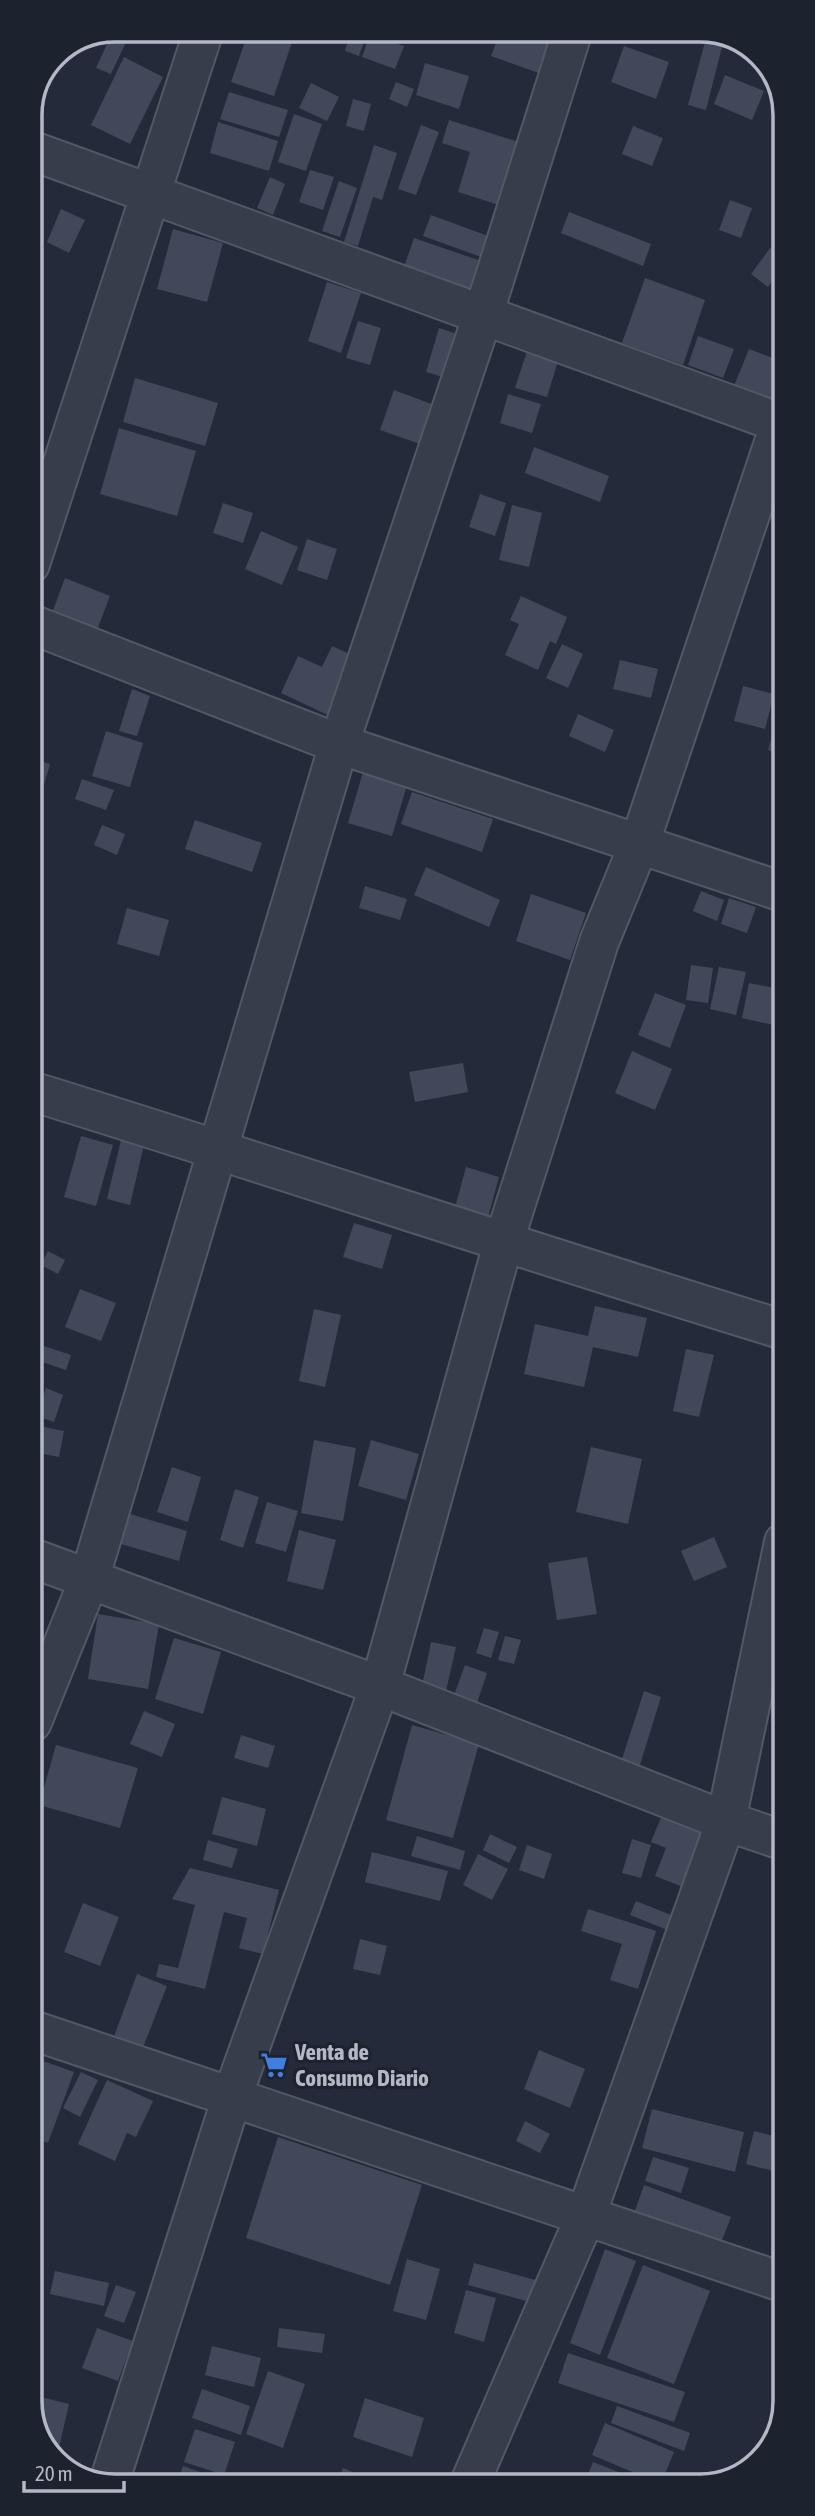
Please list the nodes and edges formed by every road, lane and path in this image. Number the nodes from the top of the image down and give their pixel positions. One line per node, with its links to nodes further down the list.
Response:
1 (200, 42): 4 (street)
2 (569, 42): 5 (street)
3 (42, 154): 4 (street)
4 (151, 194): 5 (street); 8 (street)
5 (483, 315): 6 (street); 10 (street)
6 (773, 418)
7 (773, 448): 11 (street)
8 (42, 527)
9 (42, 629): 10 (street)
10 (339, 744): 11 (street); 14 (street)
11 (640, 842): 12 (street); 15 (street)
12 (773, 889)
13 (42, 1094): 14 (street)
14 (216, 1148): 15 (street); 18 (street)
15 (503, 1244): 16 (street); 20 (street)
16 (773, 1327)
17 (42, 1562): 18 (street)
18 (89, 1580): 20 (street); 21 (street)
19 (773, 1595): 22 (street)
20 (380, 1686): 22 (street); 25 (street)
21 (42, 1697)
22 (726, 1821): 23 (street); 26 (street)
23 (773, 1837)
24 (42, 2033): 25 (street)
25 (232, 2097): 26 (street); 28 (street)
26 (586, 2216): 27 (street); 29 (street)
27 (773, 2279)
28 (112, 2474)
29 (472, 2474)

